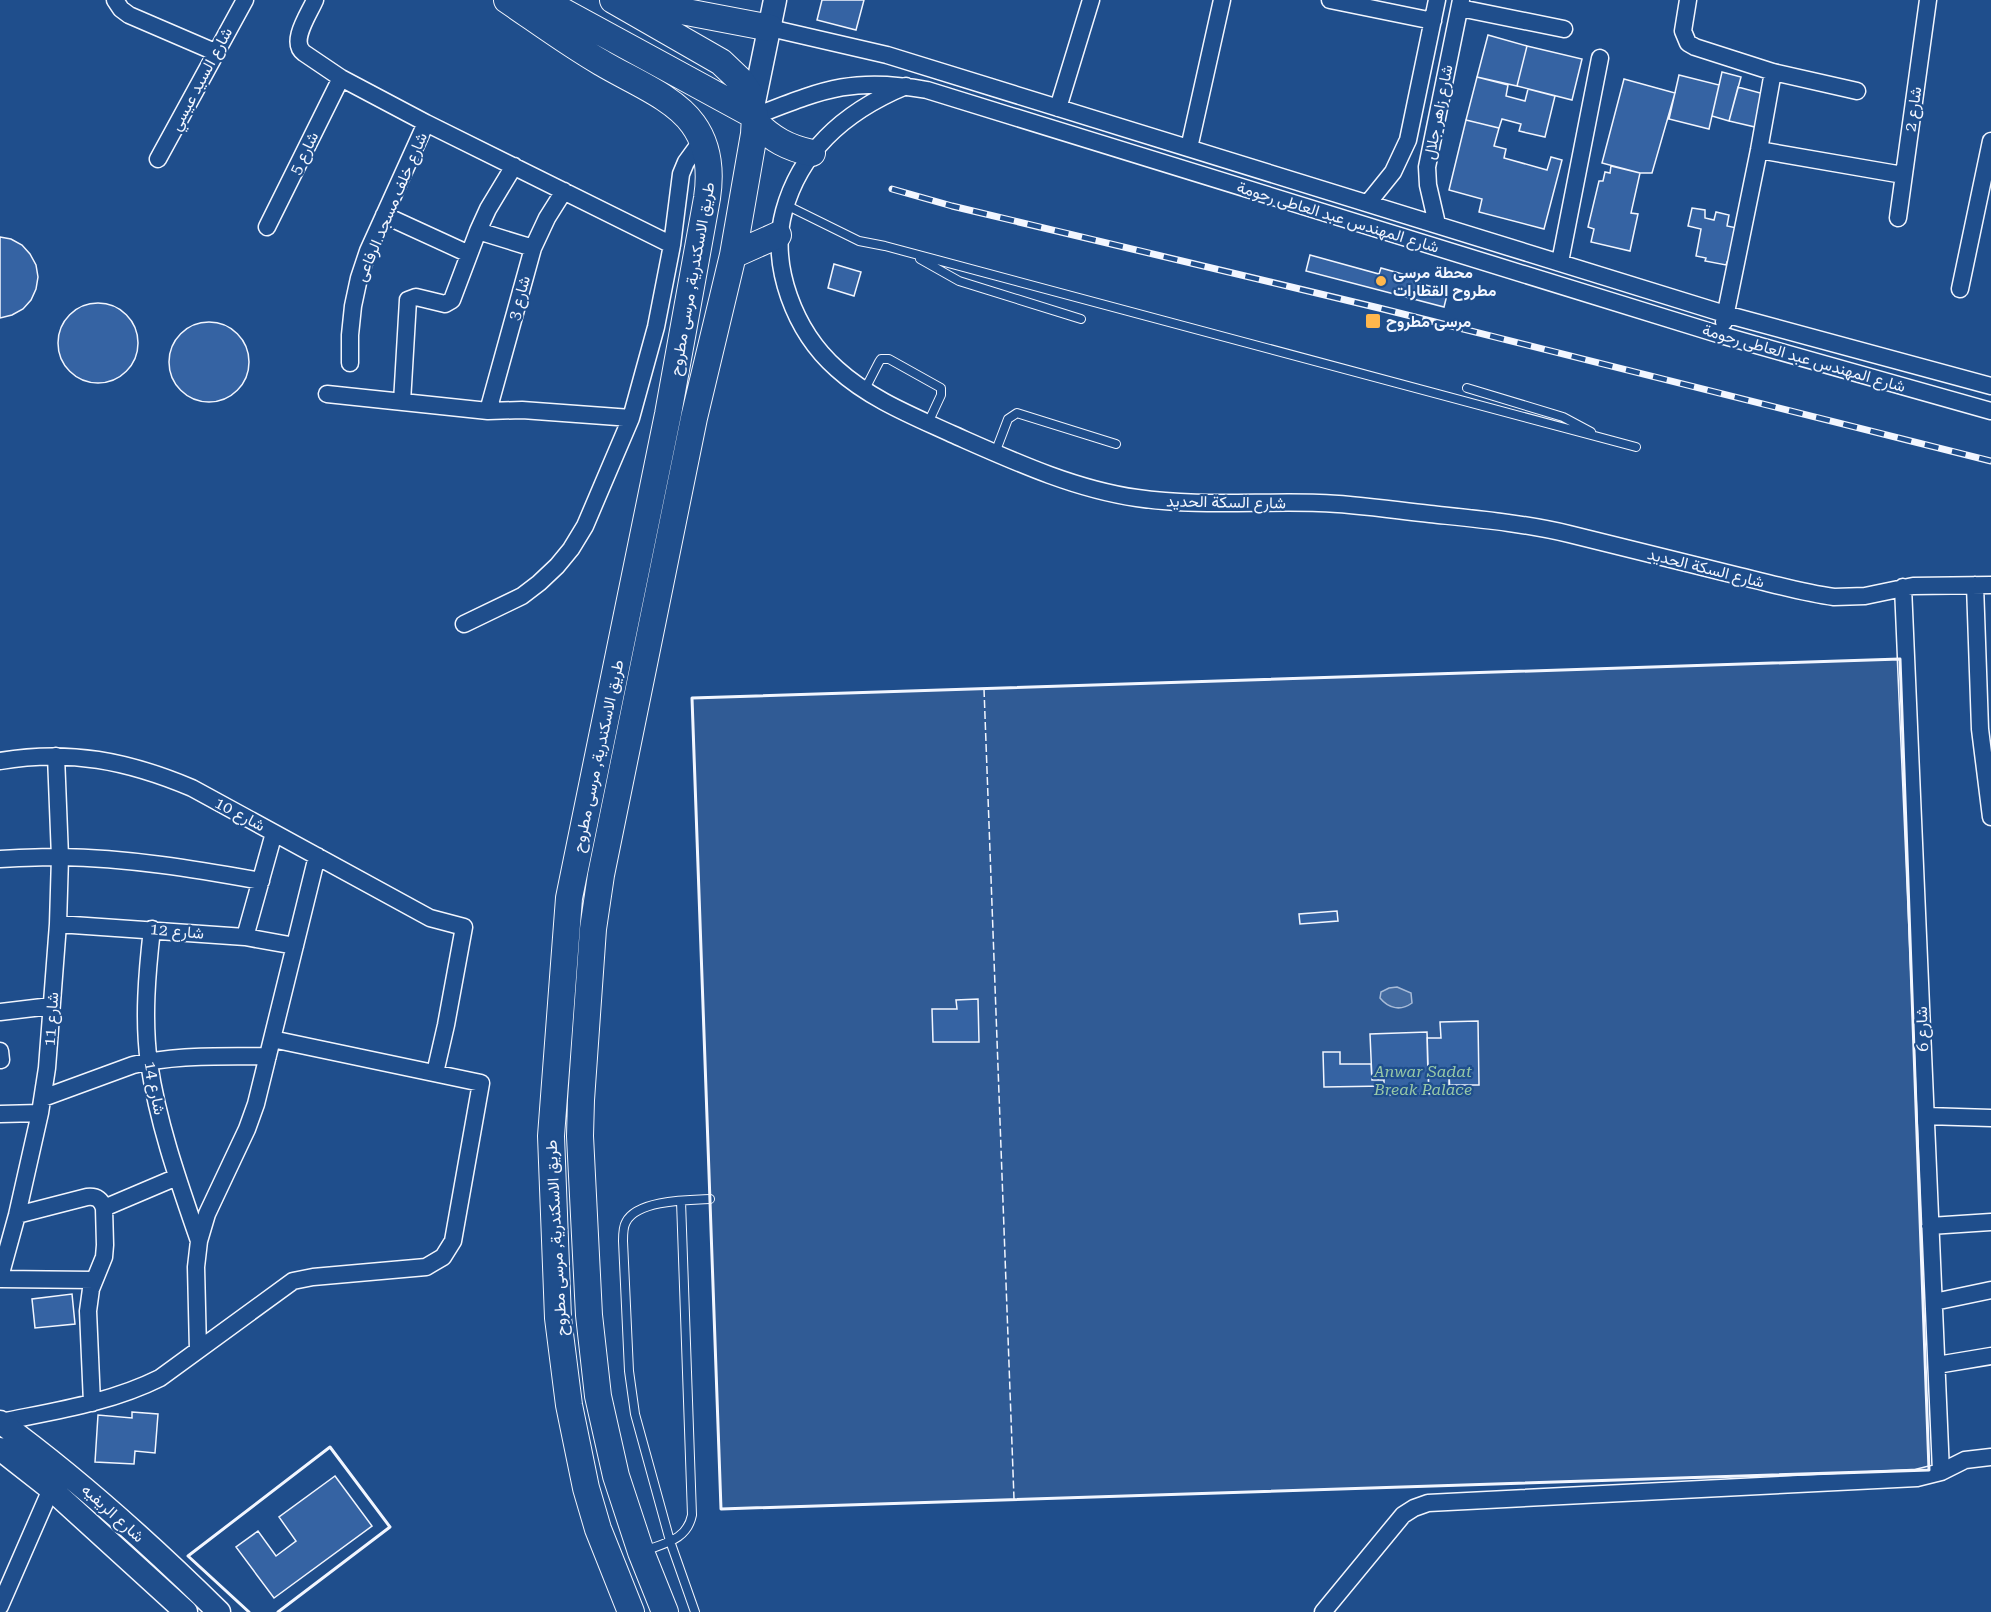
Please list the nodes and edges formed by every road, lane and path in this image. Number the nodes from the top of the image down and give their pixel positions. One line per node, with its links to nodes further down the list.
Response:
1 (115, 0): 19 (street)
2 (245, 0): 19 (street, شارع السيد عيسي)
3 (315, 0): 22 (street)
4 (507, 0): 28 (main road, طريق الاسكندرية, مرسى مطروح)
5 (542, 0): 26 (main road)
6 (613, 0): 26 (main road)
7 (622, 0): 17 (main road)
8 (775, 0): 17 (street)
9 (1091, 0): 25 (street)
10 (1222, 0): 30 (street)
11 (1330, 0): 16 (street)
12 (1437, 0): 16 (street, شارع زاهر جلال)
13 (1688, 0): 21 (street)
14 (1928, 0): 35 (street, شارع 2)
15 (1460, 4): 18 (street); 44 (street, شارع زاهر جلال)
16 (1433, 21): 40 (street, شارع زاهر جلال)
17 (770, 28): 25 (street, شارع المهندس عبد العاطى رحومة); 26 (street)
18 (1564, 29)
19 (215, 52): 33 (street, شارع السيد عيسي)
20 (1600, 58): 53 (street)
21 (1773, 72): 24 (street); 31 (street)
22 (341, 78): 27 (street); 45 (street, شارع 5)
23 (906, 86): 26 (street, شارع المهندس عبد العاطى رحومة); 32 (street, شارع السكة الحديد); 39 (street, شارع المهندس عبد العاطى رحومة)
24 (1857, 91)
25 (1058, 108): 30 (street, شارع المهندس عبد العاطى رحومة)
26 (754, 115): 32 (main road); 52 (main road, طريق الاسكندرية, مرسى مطروح)
27 (426, 123): 34 (street); 42 (street, شارع خلف مسجد الرفاعى)
28 (702, 140): 48 (street); 126 (main road, طريق الاسكندرية, مرسى مطروح)
29 (1991, 141): 36 (street)
30 (1189, 148): 37 (street, شارع المهندس عبد العاطى رحومة)
31 (1759, 150): 35 (street); 55 (street)
32 (812, 153): 41 (street, شارع السكة الحديد)
33 (158, 159)
34 (514, 166): 38 (street); 46 (street)
35 (1903, 175): 43 (street, شارع 2)
36 (1987, 176): 54 (street)
37 (1291, 180): 39 (street); 40 (street, شارع المهندس عبد العاطى رحومة)
38 (564, 191): 48 (street); 49 (street, شارع 3)
39 (1285, 200): 57 (street, شارع المهندس عبد العاطى رحومة)
40 (1368, 203): 44 (street, شارع المهندس عبد العاطى رحومة)
41 (786, 205): 47 (street, شارع السكة الحديد); 50 (lane)
42 (384, 216): 51 (street); 58 (street, شارع خلف مسجد الرفاعى)
43 (1898, 218)
44 (1437, 224): 53 (street, شارع المهندس عبد العاطى رحومة)
45 (267, 227)
46 (478, 231): 49 (street); 51 (street)
47 (778, 235): 52 (main road); 61 (street, شارع السكة الحديد)
48 (672, 245): 66 (street)
49 (533, 248): 64 (street, شارع 3)
50 (910, 253): 56 (lane); 68 (lane)
51 (469, 254): 63 (street)
52 (733, 255): 120 (main road, طريق الاسكندرية, مرسى مطروح)
53 (1560, 262): 55 (street, شارع المهندس عبد العاطى رحومة)
54 (1960, 289)
55 (1725, 314): 57 (street); 59 (street, شارع المهندس عبد العاطى رحومة)
56 (1081, 319)
57 (1721, 335): 65 (street, شارع المهندس عبد العاطى رحومة)
58 (350, 363)
59 (1991, 386)
60 (1467, 388): 68 (lane)
61 (864, 391): 67 (street, شارع السكة الحديد); 67 (lane)
62 (327, 394): 63 (street)
63 (402, 402): 64 (street)
64 (488, 411): 66 (street)
65 (1991, 411)
66 (631, 418): 74 (street)
67 (928, 423): 71 (street, شارع السكة الحديد)
68 (1601, 438): 70 (lane)
69 (1116, 444): 71 (lane)
70 (1636, 447)
71 (994, 453): 73 (street, شارع السكة الحديد)
72 (1983, 585): 73 (street, شارع السكة الحديد); 75 (street)
73 (1903, 587): 96 (street, شارع 6)
74 (464, 624)
75 (1985, 729): 78 (street)
76 (56, 756): 77 (street, شارع 10); 79 (street, شارع 10); 81 (street, شارع 11)
77 (0, 760)
78 (1991, 817)
79 (274, 833): 80 (street, شارع 10); 83 (street)
80 (317, 856): 87 (street); 93 (street, شارع 10)
81 (60, 857): 82 (street); 83 (street); 84 (street, شارع 11)
82 (0, 859)
83 (261, 881): 86 (street)
84 (58, 924): 85 (street, شارع 12); 88 (street, شارع 11)
85 (152, 929): 86 (street, شارع 12); 92 (street, شارع 14)
86 (245, 937): 87 (street, شارع 12)
87 (295, 946): 90 (street)
88 (51, 1006): 89 (street); 94 (street, شارع 11)
89 (0, 1012)
90 (272, 1039): 91 (street); 93 (street)
91 (268, 1056): 92 (street); 105 (street)
92 (149, 1061): 94 (street); 98 (street, شارع 14)
93 (435, 1073): 110 (street)
94 (41, 1106): 95 (street); 102 (street, شارع 11)
95 (0, 1114)
96 (1926, 1116): 97 (street); 104 (street, شارع 6)
97 (1991, 1118)
98 (177, 1177): 101 (street); 105 (street, شارع 14)
99 (710, 1198): 100 (lane)
100 (681, 1201): 119 (lane); 119 (lane)
101 (104, 1208): 102 (street); 107 (street)
102 (17, 1215): 106 (street, شارع 11)
103 (1991, 1222): 104 (street)
104 (1930, 1226): 109 (street, شارع 6)
105 (199, 1241): 110 (street)
106 (0, 1278): 107 (street)
107 (94, 1280): 113 (street)
108 (1991, 1290): 109 (street)
109 (1934, 1302): 112 (street, شارع 6)
110 (198, 1350): 113 (street)
111 (1991, 1356): 112 (street)
112 (1937, 1365): 117 (street, شارع 6)
113 (92, 1403): 114 (street)
114 (0, 1422): 121 (street, شارع الريفيه)
115 (0, 1449): 118 (street, شارع الريفيه)
116 (1991, 1456): 117 (street)
117 (1941, 1472): 129 (street)
118 (51, 1489): 122 (street, شارع الريفيه); 123 (street)
119 (670, 1542): 120 (lane); 128 (lane)
120 (641, 1552): 127 (main road, طريق الاسكندرية, مرسى مطروح)
121 (173, 1568): 122 (street); 125 (street, شارع الريفيه)
122 (157, 1584): 124 (street, شارع الريفيه)
123 (0, 1606)
124 (186, 1612)
125 (219, 1612)
126 (631, 1612)
127 (665, 1612)
128 (695, 1612)
129 (1323, 1612)

